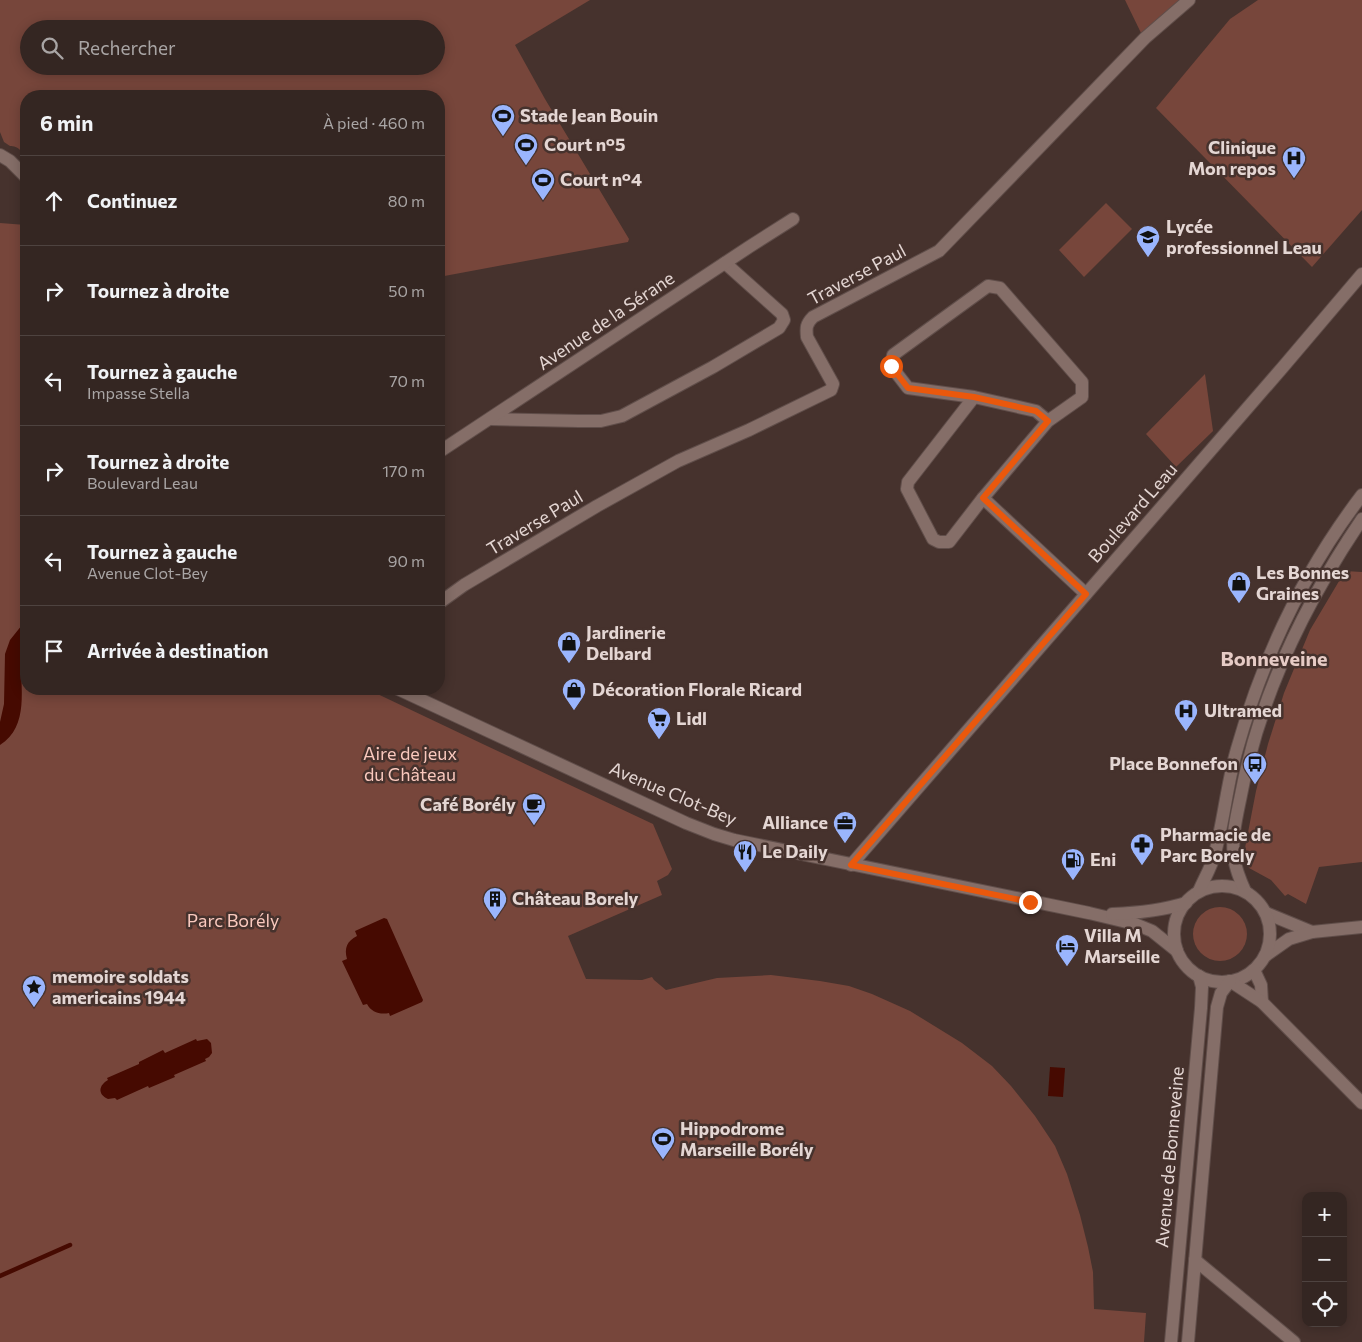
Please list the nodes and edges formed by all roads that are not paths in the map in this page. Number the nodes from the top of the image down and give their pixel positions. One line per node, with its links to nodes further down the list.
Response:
1 (1189, 0): 15 (street, Traverse Paul)
2 (0, 155): 3 (street)
3 (20, 171)
4 (793, 219): 5 (street, Avenue de la Sérane)
5 (725, 263): 8 (street, Avenue de la Sérane); 8 (street)
6 (1362, 274): 14 (street, Boulevard Leau)
7 (974, 397): 9 (street); 9 (street); 12 (street)
8 (490, 419): 10 (street, Avenue de la Sérane)
9 (1048, 421): 12 (street)
10 (445, 448)
11 (1362, 495): 18 (street)
12 (983, 498): 14 (street)
13 (1362, 519): 19 (street)
14 (1086, 594): 17 (street, Boulevard Leau)
15 (445, 599)
16 (411, 695): 17 (street, Avenue Clot-Bey)
17 (851, 865): 22 (street, Avenue Clot-Bey)
18 (1199, 891): 19 (street); 20 (street)
19 (1245, 891): 21 (street)
20 (1186, 903): 22 (street, Avenue Clot-Bey); 25 (street)
21 (1266, 913): 24 (street); 26 (street)
22 (1097, 915): 25 (street, Avenue Clot-Bey)
23 (1362, 927): 24 (street)
24 (1312, 932): 26 (street)
25 (1177, 951): 28 (street)
26 (1265, 956): 27 (street)
27 (1254, 970): 29 (street); 30 (street)
28 (1199, 976): 29 (street); 33 (street, Avenue de Bonneveine)
29 (1230, 981): 30 (street); 32 (street, Avenue de Bonneveine)
30 (1262, 1002): 31 (street)
31 (1362, 1104)
32 (1195, 1260): 34 (street, Avenue de Bonneveine); 35 (street)
33 (1170, 1342)
34 (1188, 1342)
35 (1294, 1342)

